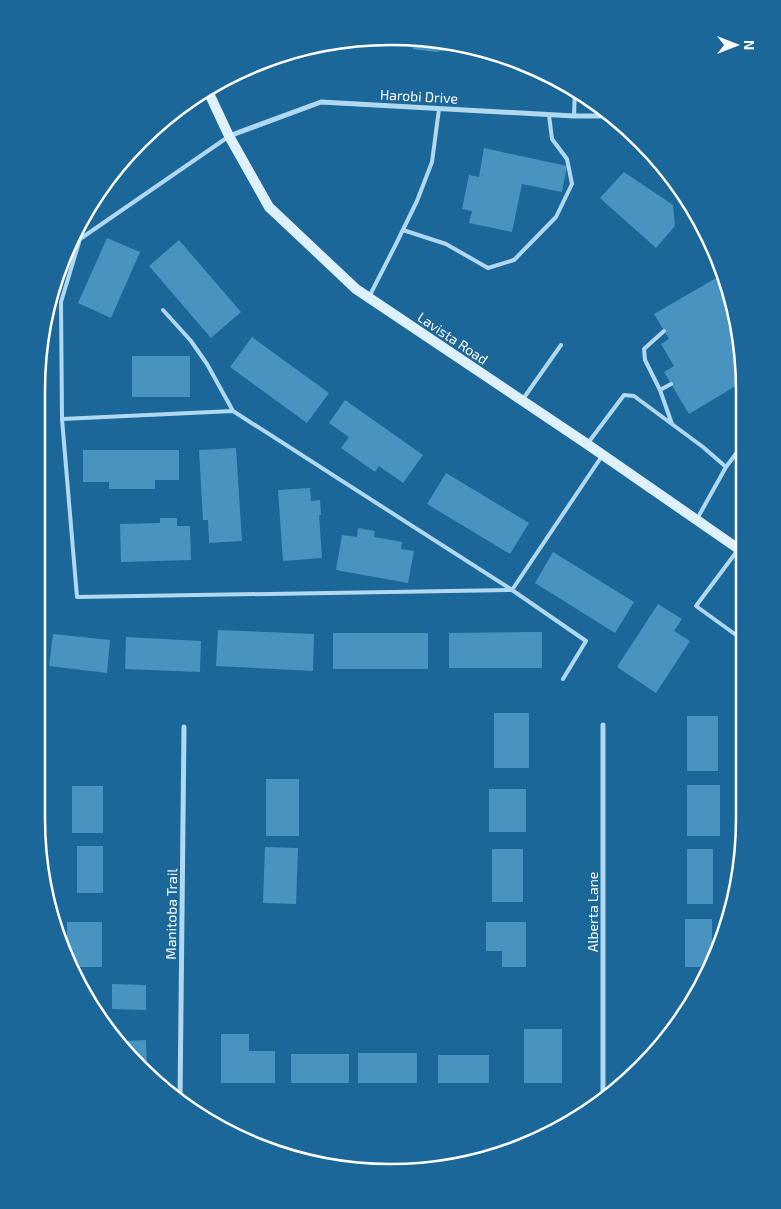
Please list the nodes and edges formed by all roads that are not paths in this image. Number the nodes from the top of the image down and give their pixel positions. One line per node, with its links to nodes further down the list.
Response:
1 (210, 96): 7 (main road, Lavista Road)
2 (575, 98): 5 (lane)
3 (440, 109): 4 (street, Harobi Drive); 7 (street, Harobi Drive); 8 (lane)
4 (549, 115): 5 (street, Harobi Drive); 8 (lane)
5 (574, 116): 6 (street, Harobi Drive)
6 (601, 116)
7 (229, 136): 9 (lane); 11 (main road, Lavista Road)
8 (403, 230): 11 (lane)
9 (80, 239)
10 (79, 242): 19 (lane)
11 (368, 298): 17 (main road, Lavista Road)
12 (162, 310): 18 (lane)
13 (664, 331): 16 (lane)
14 (561, 345): 17 (lane)
15 (671, 384): 16 (lane)
16 (660, 390): 20 (lane)
17 (521, 401): 21 (main road, Lavista Road)
18 (233, 411): 19 (lane); 28 (lane)
19 (62, 419): 28 (lane)
20 (672, 424): 21 (lane); 24 (lane)
21 (587, 444): 23 (main road, Lavista Road)
22 (736, 454): 24 (lane)
23 (602, 455): 25 (main road, Lavista Road); 28 (lane)
24 (726, 467): 25 (lane)
25 (696, 519): 26 (main road, Lavista Road)
26 (736, 544)
27 (736, 556): 29 (lane)
28 (512, 590): 30 (lane)
29 (736, 635)
30 (563, 679)
31 (603, 725): 33 (street, Alberta Lane)
32 (184, 727): 34 (street, Manitoba Trail)
33 (602, 1092)
34 (180, 1093)

